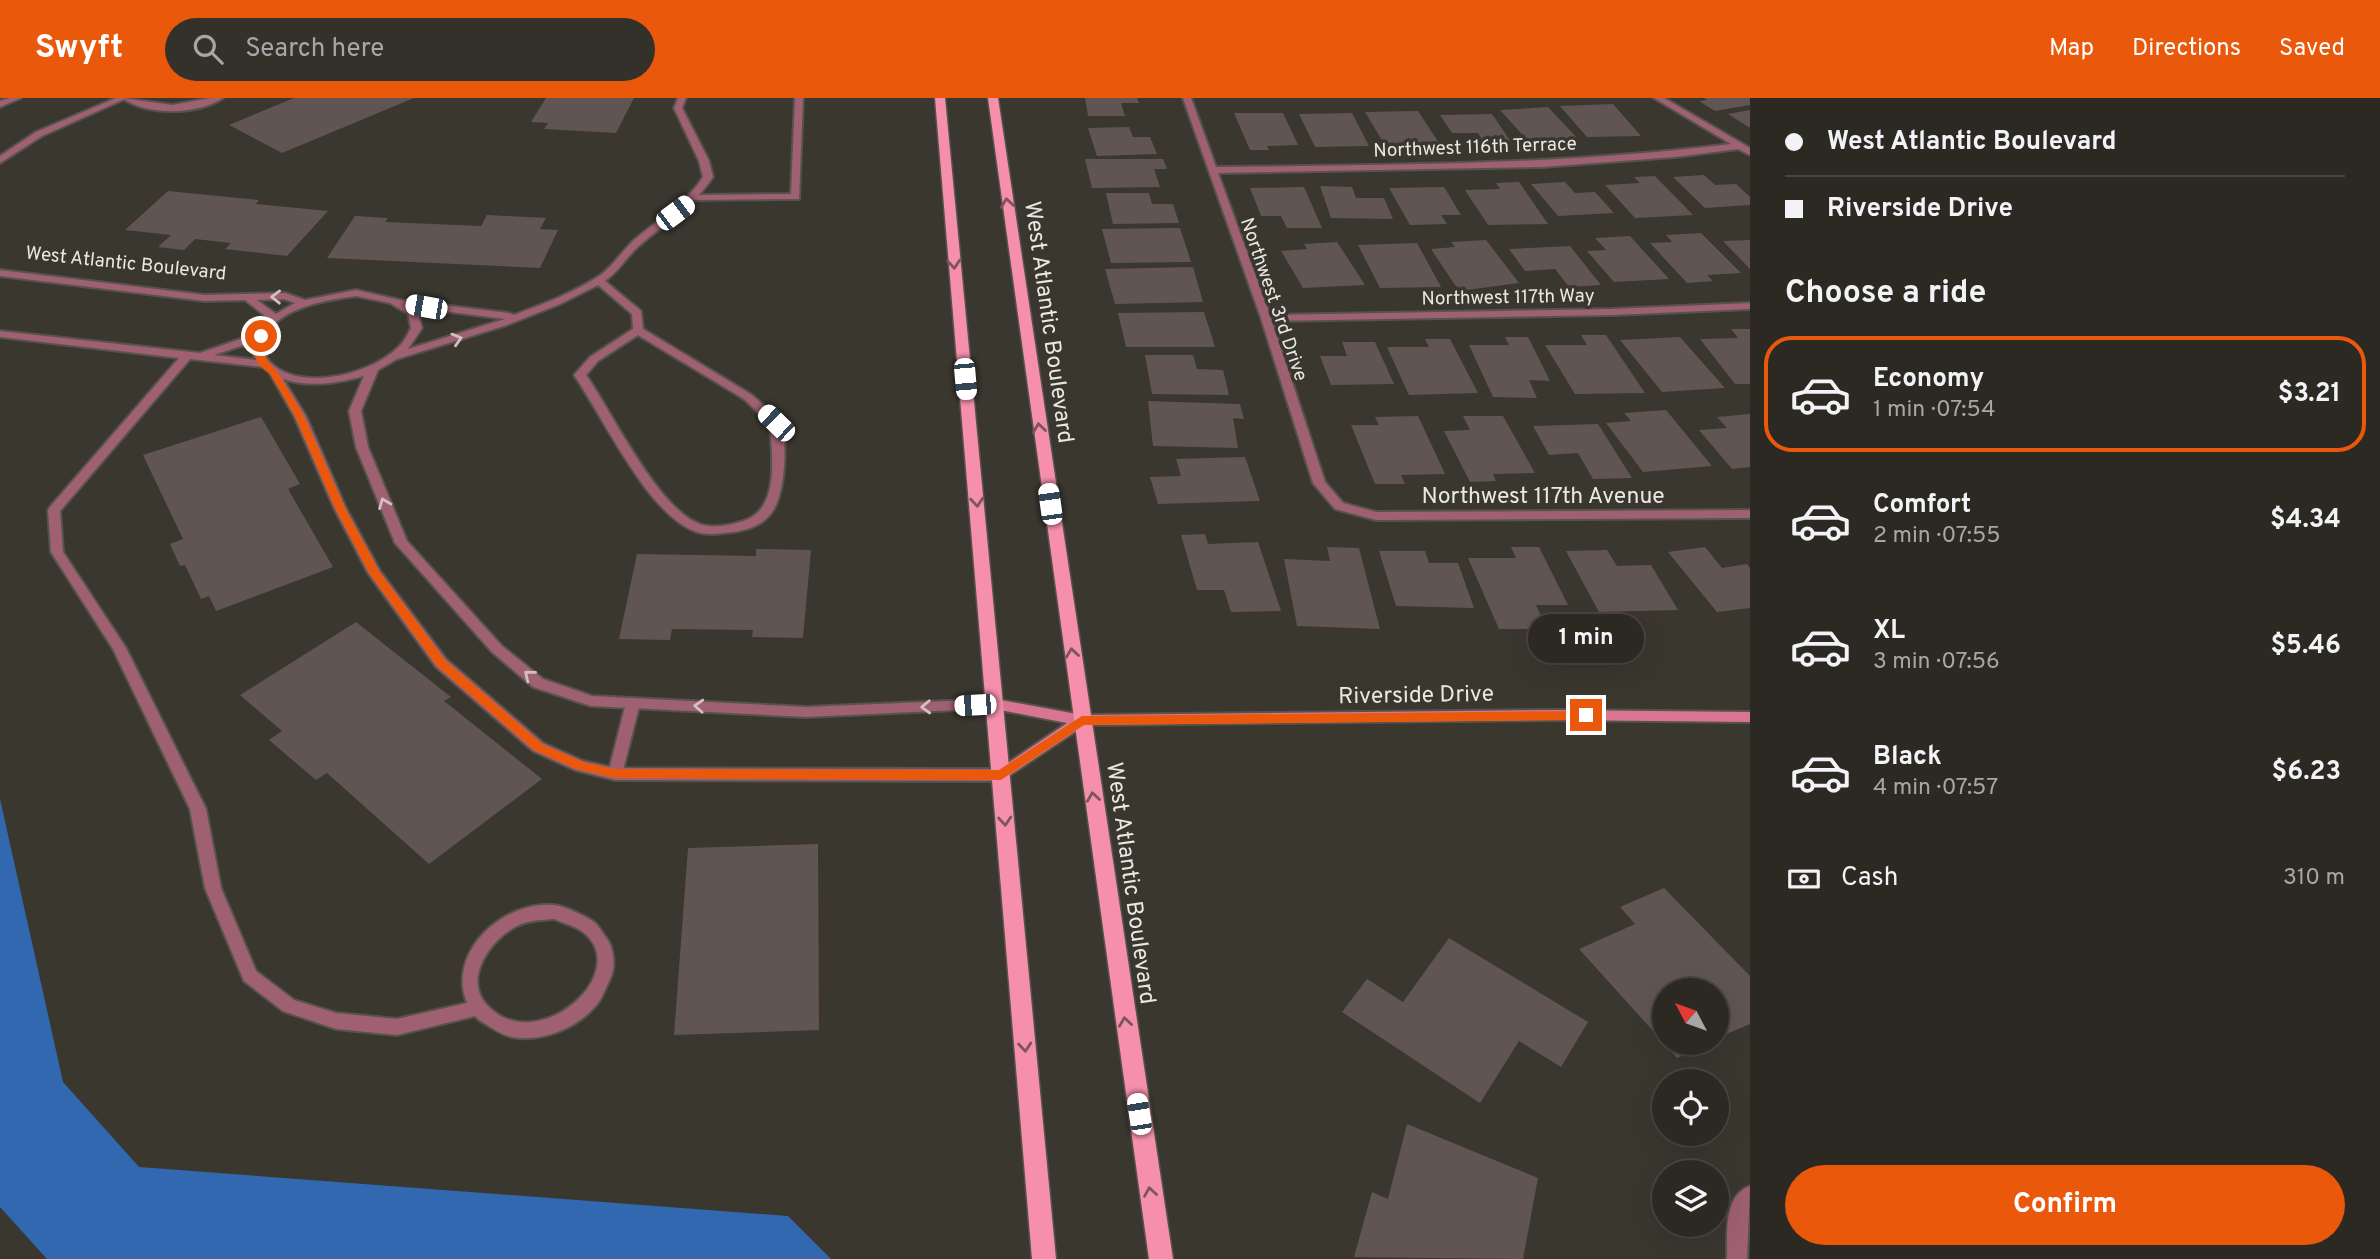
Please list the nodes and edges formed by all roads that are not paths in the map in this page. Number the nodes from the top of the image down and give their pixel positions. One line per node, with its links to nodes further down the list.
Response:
1 (17, 98): 10 (street)
2 (124, 98): 3 (street); 13 (street)
3 (219, 98)
4 (682, 98): 15 (street)
5 (799, 98): 15 (street)
6 (940, 98): 35 (main road, one-way to 35)
7 (993, 98): 37 (main road, West Atlantic Boulevard, one-way to 7)
8 (1187, 98): 14 (street, Northwest 3rd Drive)
9 (1658, 98): 11 (street)
10 (0, 104)
11 (1740, 146): 12 (street); 14 (street, Northwest 116th Terrace)
12 (1750, 152)
13 (0, 160)
14 (1211, 170): 23 (street, Northwest 3rd Drive)
15 (695, 198): 17 (street, West Atlantic Boulevard)
16 (0, 274): 18 (street, West Atlantic Boulevard)
17 (598, 280): 22 (street, West Atlantic Boulevard); 25 (street)
18 (247, 297): 20 (street, West Atlantic Boulevard, one-way to 18); 24 (street, West Atlantic Boulevard)
19 (400, 302): 20 (street, West Atlantic Boulevard); 22 (street); 29 (street, West Atlantic Boulevard)
20 (304, 303): 24 (street, West Atlantic Boulevard)
21 (1750, 306): 23 (street, Northwest 117th Way)
22 (514, 317): 29 (street, West Atlantic Boulevard, one-way to 22)
23 (1266, 318): 32 (street, Northwest 3rd Drive)
24 (276, 319): 27 (street, West Atlantic Boulevard)
25 (638, 330): 25 (street)
26 (0, 334): 28 (street, West Atlantic Boulevard)
27 (261, 336): 28 (street, West Atlantic Boulevard); 30 (street)
28 (193, 356): 30 (street, West Atlantic Boulevard); 40 (street)
29 (398, 356): 31 (street, West Atlantic Boulevard)
30 (269, 368): 31 (street, West Atlantic Boulevard); 38 (street)
31 (372, 370): 34 (street, one-way to 31)
32 (1339, 506): 33 (street, Northwest 117th Avenue)
33 (1750, 514)
34 (633, 703): 35 (street, one-way to 34); 38 (street)
35 (995, 704): 37 (street, Riverside Drive); 39 (main road)
36 (1750, 717): 37 (street, Riverside Drive)
37 (1082, 720): 39 (street); 43 (main road, West Atlantic Boulevard, one-way to 37)
38 (615, 774): 39 (street)
39 (1001, 775): 42 (main road, one-way to 42)
40 (477, 1008): 40 (street)
41 (1744, 1201): 44 (street)
42 (1044, 1259)
43 (1161, 1259)
44 (1737, 1259)

